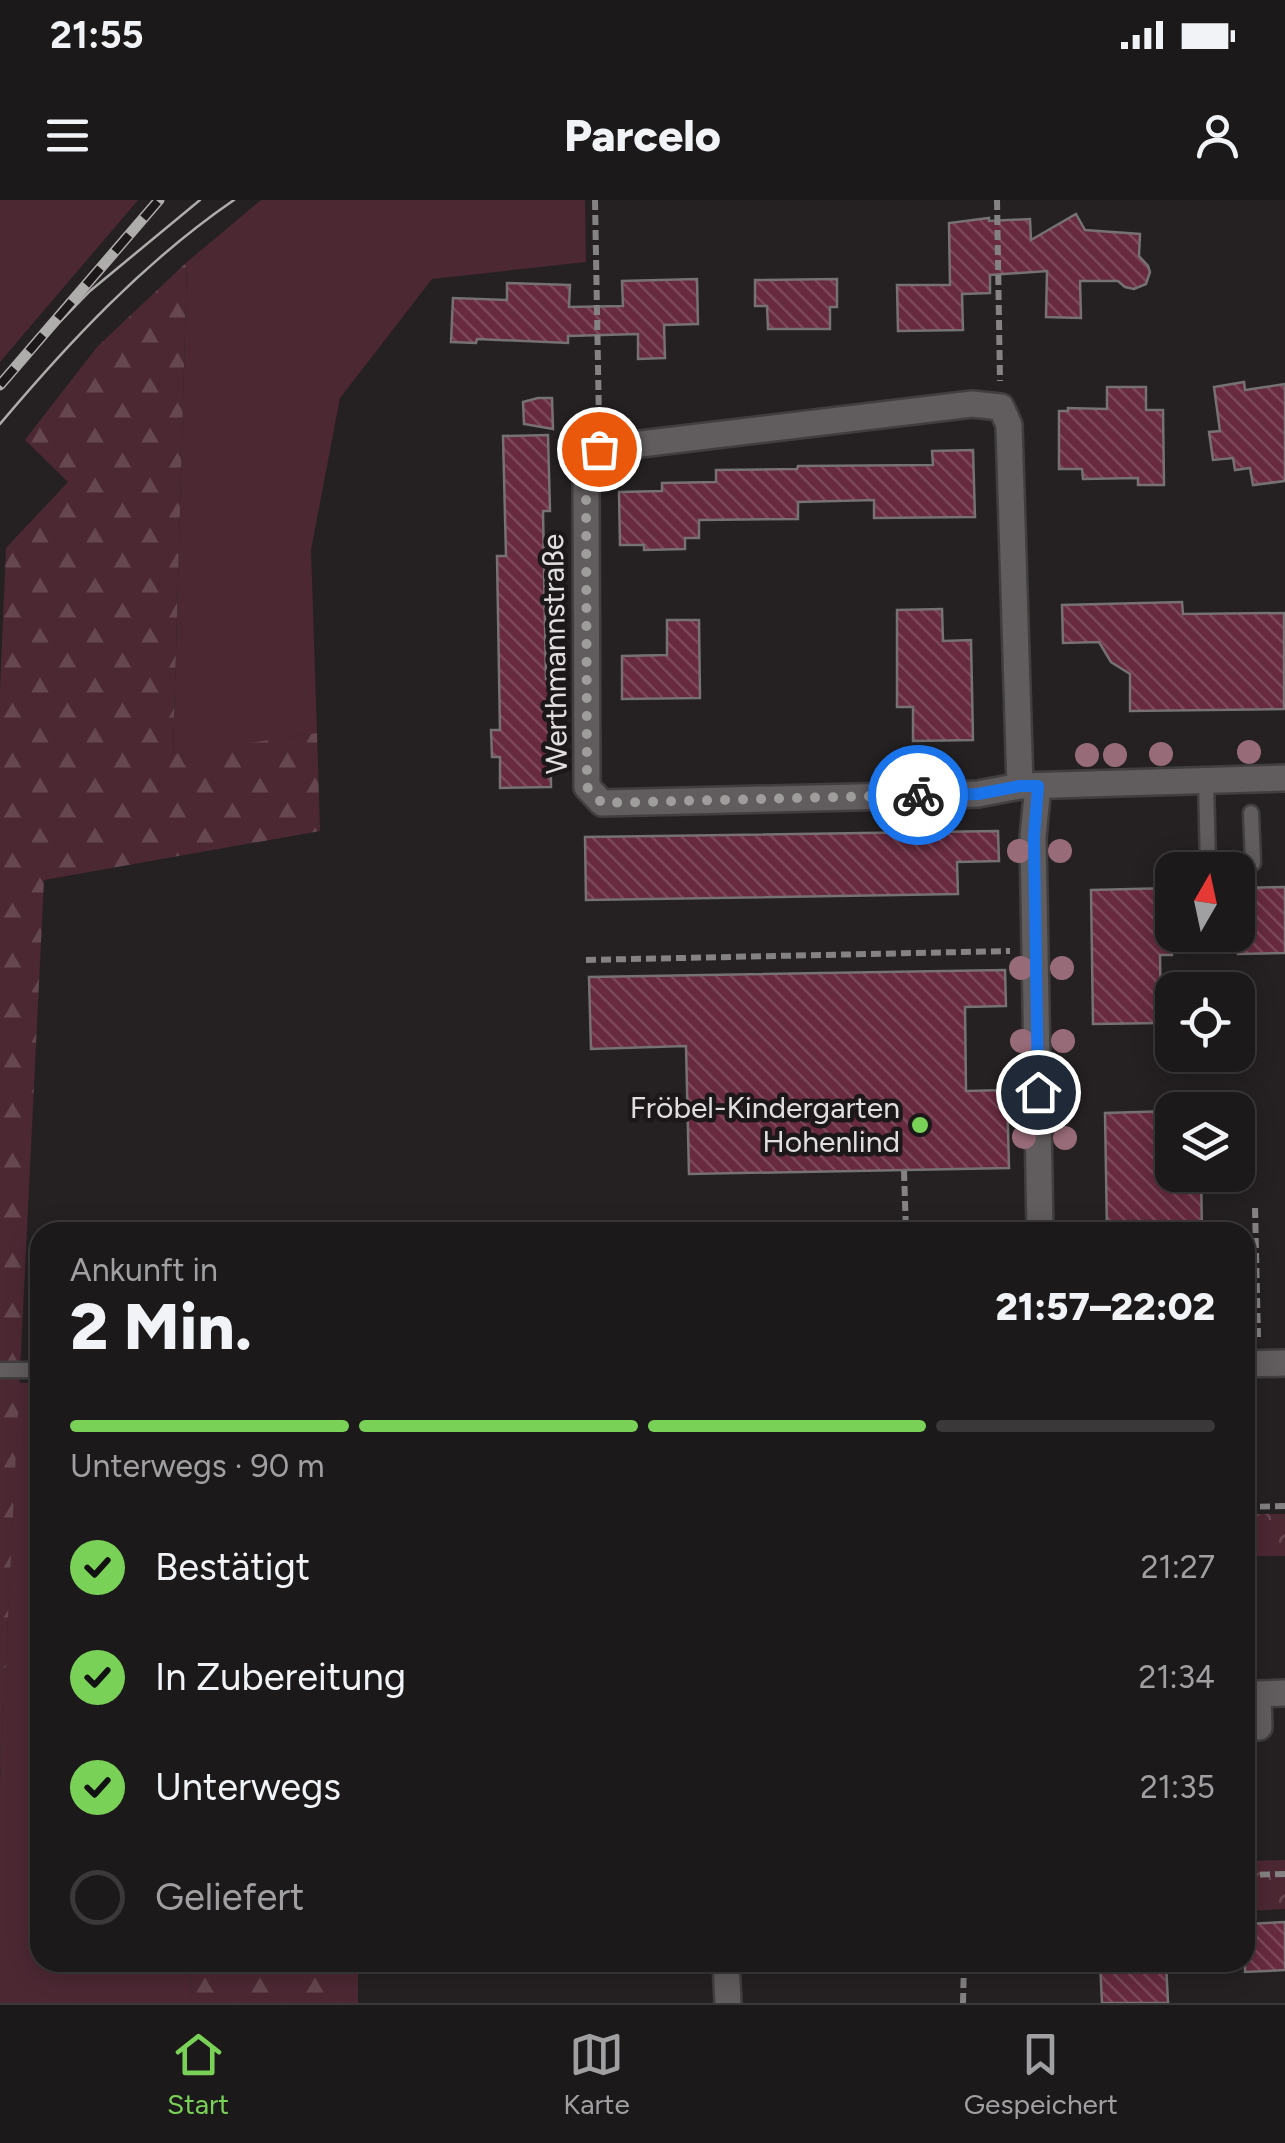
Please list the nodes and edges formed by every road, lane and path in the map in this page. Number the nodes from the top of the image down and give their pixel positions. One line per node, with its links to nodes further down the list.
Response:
1 (595, 200): 4 (path)
2 (997, 200): 3 (path)
3 (1001, 407): 4 (street); 7 (street)
4 (599, 449): 7 (street, Werthmannstraße)
5 (1285, 778): 6 (street, Werthmannstraße)
6 (1206, 781): 7 (street, Werthmannstraße); 8 (lane)
7 (1029, 786): 9 (street)
8 (1251, 813)
9 (1036, 951): 10 (path); 14 (street)
10 (586, 960)
11 (904, 1170): 13 (path)
12 (1256, 1208): 15 (path)
13 (906, 1222)
14 (1040, 1222)
15 (1255, 1247)
16 (1285, 1363): 17 (street)
17 (1255, 1364)
18 (0, 1370): 19 (lane)
19 (30, 1370)
20 (1285, 1506): 21 (path)
21 (1255, 1507)
22 (1285, 1693): 23 (street)
23 (1255, 1727)
24 (1285, 1874): 25 (path)
25 (1255, 1875)
26 (726, 1972): 28 (street)
27 (964, 1972): 29 (path)
28 (728, 2003)
29 (963, 2003)

